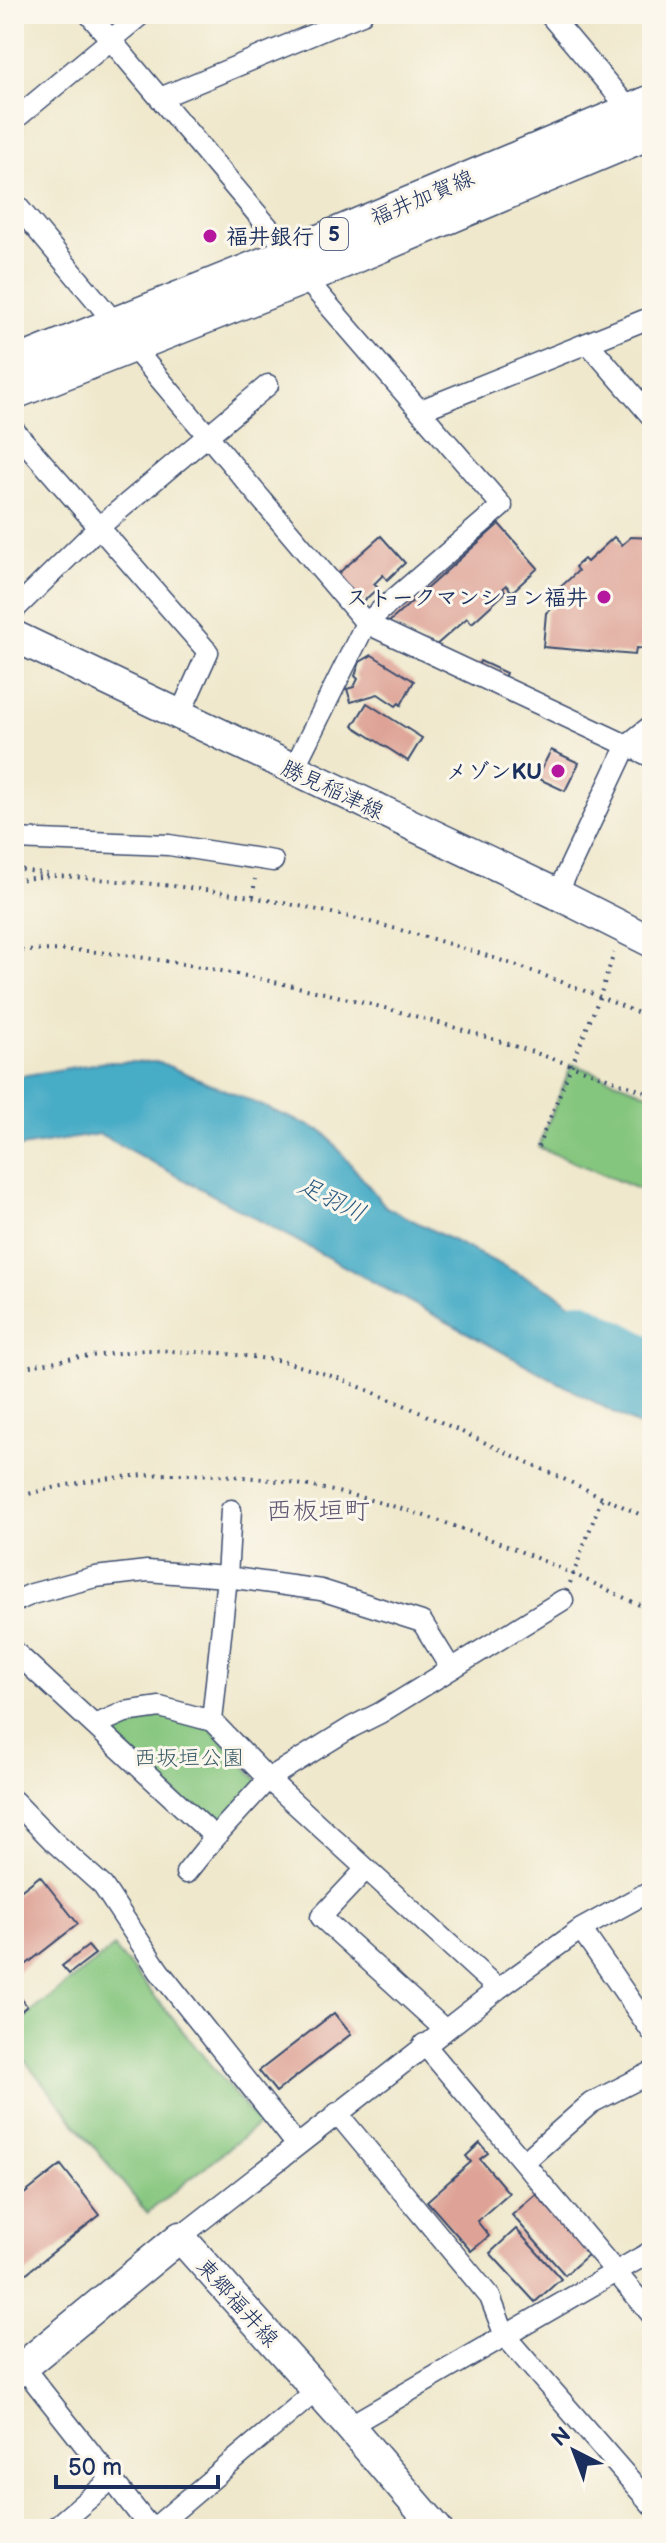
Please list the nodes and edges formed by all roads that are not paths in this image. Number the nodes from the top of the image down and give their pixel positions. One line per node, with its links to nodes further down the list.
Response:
1 (89, 14): 5 (street)
2 (142, 14): 5 (street)
3 (362, 14): 6 (street)
4 (549, 14): 7 (street)
5 (111, 40): 6 (street); 8 (street)
6 (160, 98): 10 (street)
7 (645, 114): 10 (main road, 福井加賀線 / 5)
8 (14, 120)
9 (14, 202): 12 (street)
10 (298, 265): 12 (main road, 福井加賀線 / 5); 17 (street)
11 (652, 317): 13 (street)
12 (123, 334): 14 (main road, 福井加賀線 / 5); 16 (main road, 福井加賀線 / 5); 20 (street)
13 (588, 343): 17 (street); 18 (street)
14 (14, 364)
15 (268, 385): 20 (street)
16 (14, 393)
17 (421, 410): 23 (street)
18 (652, 417)
19 (14, 430): 21 (street)
20 (206, 436): 21 (street); 23 (street)
21 (99, 527): 22 (street); 25 (street)
22 (14, 610)
23 (366, 623): 27 (street); 29 (street)
24 (14, 636): 25 (main road, 勝見稲津線)
25 (180, 714): 29 (main road, 勝見稲津線)
26 (652, 725): 27 (street)
27 (627, 745): 28 (street); 32 (street)
28 (652, 757)
29 (293, 770): 32 (main road, 勝見稲津線)
30 (14, 839): 31 (street)
31 (273, 861)
32 (557, 894): 33 (main road, 勝見稲津線)
33 (652, 942)
34 (231, 1510): 35 (street)
35 (227, 1577): 37 (street); 39 (street); 40 (street)
36 (563, 1600): 39 (street)
37 (14, 1602)
38 (14, 1651): 41 (street)
39 (451, 1669): 42 (street)
40 (212, 1721): 41 (street); 42 (street)
41 (95, 1725): 44 (street)
42 (268, 1779): 44 (street); 45 (street)
43 (14, 1801): 55 (street)
44 (215, 1837): 46 (street)
45 (366, 1869): 49 (street); 50 (street)
46 (186, 1873)
47 (652, 1890): 48 (street)
48 (581, 1929): 49 (street); 51 (street)
49 (498, 1989): 50 (street)
50 (444, 2029): 52 (street)
51 (652, 2032)
52 (424, 2044): 54 (street); 56 (street)
53 (652, 2072): 56 (street)
54 (337, 2113): 55 (street); 61 (street)
55 (297, 2145): 57 (street)
56 (524, 2162): 59 (street)
57 (180, 2237): 62 (main road, 東郷福井線); 63 (main road, 東郷福井線)
58 (652, 2251): 59 (street)
59 (616, 2272): 60 (street); 61 (street)
60 (652, 2315)
61 (505, 2336): 64 (street); 66 (street)
62 (19, 2371): 65 (street)
63 (317, 2390): 64 (main road, 東郷福井線); 68 (street)
64 (349, 2426): 69 (main road, 東郷福井線)
65 (112, 2479): 67 (street); 68 (street)
66 (652, 2505)
67 (53, 2529)
68 (152, 2529)
69 (437, 2529)

